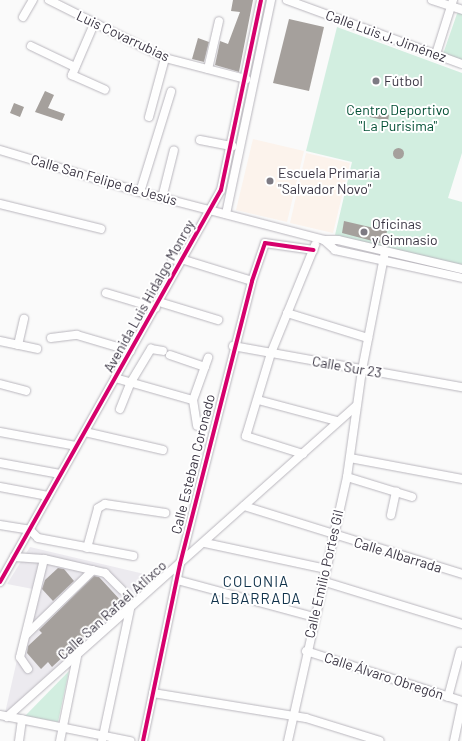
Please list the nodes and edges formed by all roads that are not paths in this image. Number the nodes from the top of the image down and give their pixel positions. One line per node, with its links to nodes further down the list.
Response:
1 (32, 0): 9 (street)
2 (49, 0): 11 (street, Luis Covarrubias)
3 (261, 0): 18 (street, Avenida Luis Hidalgo Monroy)
4 (271, 0): 30 (street)
5 (287, 0): 13 (street, Calle Luis J. Jiménez)
6 (432, 0): 7 (street)
7 (452, 3): 8 (street); 13 (street)
8 (462, 10)
9 (23, 18)
10 (219, 21): 17 (street)
11 (94, 24): 14 (street, Luis Covarrubias); 16 (street)
12 (31, 46): 16 (street)
13 (436, 54): 15 (street, Calle Luis J. Jiménez)
14 (165, 58): 17 (street, Luis Covarrubias); 21 (street)
15 (462, 64)
16 (75, 68): 19 (street)
17 (208, 69): 18 (street, Luis Covarrubias)
18 (246, 79): 23 (street, Avenida Luis Hidalgo Monroy)
19 (105, 90)
20 (171, 92): 26 (street)
21 (149, 117)
22 (200, 140): 23 (street)
23 (232, 146): 29 (street, Avenida Luis Hidalgo Monroy)
24 (0, 150): 26 (street, Calle San Felipe de Jesús)
25 (174, 150): 27 (street)
26 (140, 192): 27 (street, Calle San Felipe de Jesús)
27 (162, 198): 29 (street, Calle San Felipe de Jesús)
28 (0, 204): 31 (street)
29 (210, 210): 30 (street, Calle San Felipe de Jesús); 35 (street, Avenida Luis Hidalgo Monroy)
30 (226, 214): 32 (street, Calle San Felipe de Jesús)
31 (101, 229)
32 (320, 240): 33 (street); 34 (street, Calle San Felipe de Jesús); 36 (street, Calle San Felipe de Jesús)
33 (314, 250): 39 (street, Calle Esteban Coronado); 42 (street)
34 (385, 252): 36 (street, Calle Emilio Portes Gil); 37 (street, Calle San Felipe de Jesús)
35 (178, 260): 39 (street); 41 (street, Avenida Luis Hidalgo Monroy)
36 (383, 261): 38 (street, Calle San Felipe de Jesús); 46 (street, Calle Emilio Portes Gil)
37 (462, 269)
38 (462, 278)
39 (252, 281): 49 (street, Calle Esteban Coronado)
40 (106, 294): 41 (street)
41 (157, 305): 44 (street); 51 (street, Avenida Luis Hidalgo Monroy)
42 (287, 313): 46 (street); 52 (street)
43 (24, 319): 48 (street)
44 (218, 320)
45 (51, 338): 51 (street)
46 (368, 338): 55 (street, Calle Emilio Portes Gil)
47 (0, 340): 48 (street)
48 (18, 345): 50 (street)
49 (233, 346): 52 (street, Calle Sur 23); 92 (street, Calle Esteban Coronado)
50 (37, 349)
51 (131, 351): 56 (street, Avenida Luis Hidalgo Monroy)
52 (271, 353): 55 (street, Calle Sur 23); 62 (street)
53 (208, 358): 54 (street)
54 (205, 367): 57 (street); 61 (street)
55 (362, 370): 59 (street, Calle Sur 23); 63 (street, Calle Emilio Portes Gil)
56 (115, 378): 57 (street); 68 (street, Avenida Luis Hidalgo Monroy)
57 (131, 382): 61 (street); 64 (street)
58 (0, 384): 60 (street)
59 (462, 388)
60 (26, 391)
61 (193, 400): 66 (street)
62 (258, 400): 65 (street); 71 (street)
63 (356, 406): 65 (street, Calle San Rafaél Atlixco); 72 (street, Calle Emilio Portes Gil)
64 (120, 409)
65 (337, 422): 71 (street, Calle San Rafaél Atlixco)
66 (196, 426)
67 (0, 432): 69 (street)
68 (85, 432): 69 (street, Avenida Luis Hidalgo Monroy); 70 (street)
69 (76, 446): 74 (street, Avenida Luis Hidalgo Monroy)
70 (163, 450)
71 (302, 454): 81 (street, Calle San Rafaél Atlixco)
72 (350, 458): 75 (street, Calle Emilio Portes Gil); 76 (street)
73 (0, 464): 74 (street)
74 (60, 474): 79 (street, Avenida Luis Hidalgo Monroy)
75 (347, 477): 78 (street); 86 (street, Calle Emilio Portes Gil)
76 (462, 479)
77 (0, 487): 79 (street)
78 (396, 492): 80 (street); 83 (street)
79 (48, 496): 85 (street, Avenida Luis Hidalgo Monroy)
80 (412, 497)
81 (244, 506): 86 (street, Calle Albarrada); 87 (street, Calle San Rafaél Atlixco)
82 (165, 513): 88 (street)
83 (391, 515)
84 (0, 525): 85 (street)
85 (30, 530): 88 (street); 90 (street, Avenida Luis Hidalgo Monroy)
86 (334, 536): 93 (street, Calle Emilio Portes Gil); 95 (street, Calle Albarrada)
87 (205, 542): 92 (street, Calle San Rafaél Atlixco); 93 (street)
88 (87, 548): 89 (street)
89 (133, 556)
90 (14, 557): 91 (street); 98 (street, Avenida Luis Hidalgo Monroy)
91 (44, 560): 94 (street); 103 (street)
92 (180, 564): 96 (street, Calle Esteban Coronado); 100 (street, Calle San Rafaél Atlixco)
93 (326, 569): 97 (street, Calle Emilio Portes Gil)
94 (92, 570): 99 (street); 103 (street)
95 (462, 574)
96 (177, 580): 101 (street); 108 (street, Calle Esteban Coronado)
97 (322, 581): 101 (street, Calle Emilio Portes Gil); 102 (street)
98 (0, 582)
99 (122, 590)
100 (130, 609): 106 (street, Calle San Rafaél Atlixco); 115 (street)
101 (314, 617): 104 (street, Calle Emilio Portes Gil)
102 (462, 624)
103 (26, 635): 107 (street)
104 (306, 651): 109 (street, Calle Álvaro Obregón); 112 (street, Calle Emilio Portes Gil)
105 (460, 652): 109 (street)
106 (78, 657): 111 (street, Calle San Rafaél Atlixco); 114 (street)
107 (28, 669)
108 (153, 693): 112 (street); 119 (street, Calle Esteban Coronado)
109 (448, 697): 110 (street, Calle Álvaro Obregón)
110 (462, 702): 122 (street)
111 (4, 716): 113 (street)
112 (292, 716): 120 (street, Calle Emilio Portes Gil); 121 (street)
113 (22, 719): 114 (street); 116 (street)
114 (63, 728): 115 (street); 117 (street)
115 (103, 739): 118 (street)
116 (19, 741)
117 (60, 741)
118 (130, 741)
119 (143, 741)
120 (288, 741)
121 (380, 741)
122 (454, 741)

